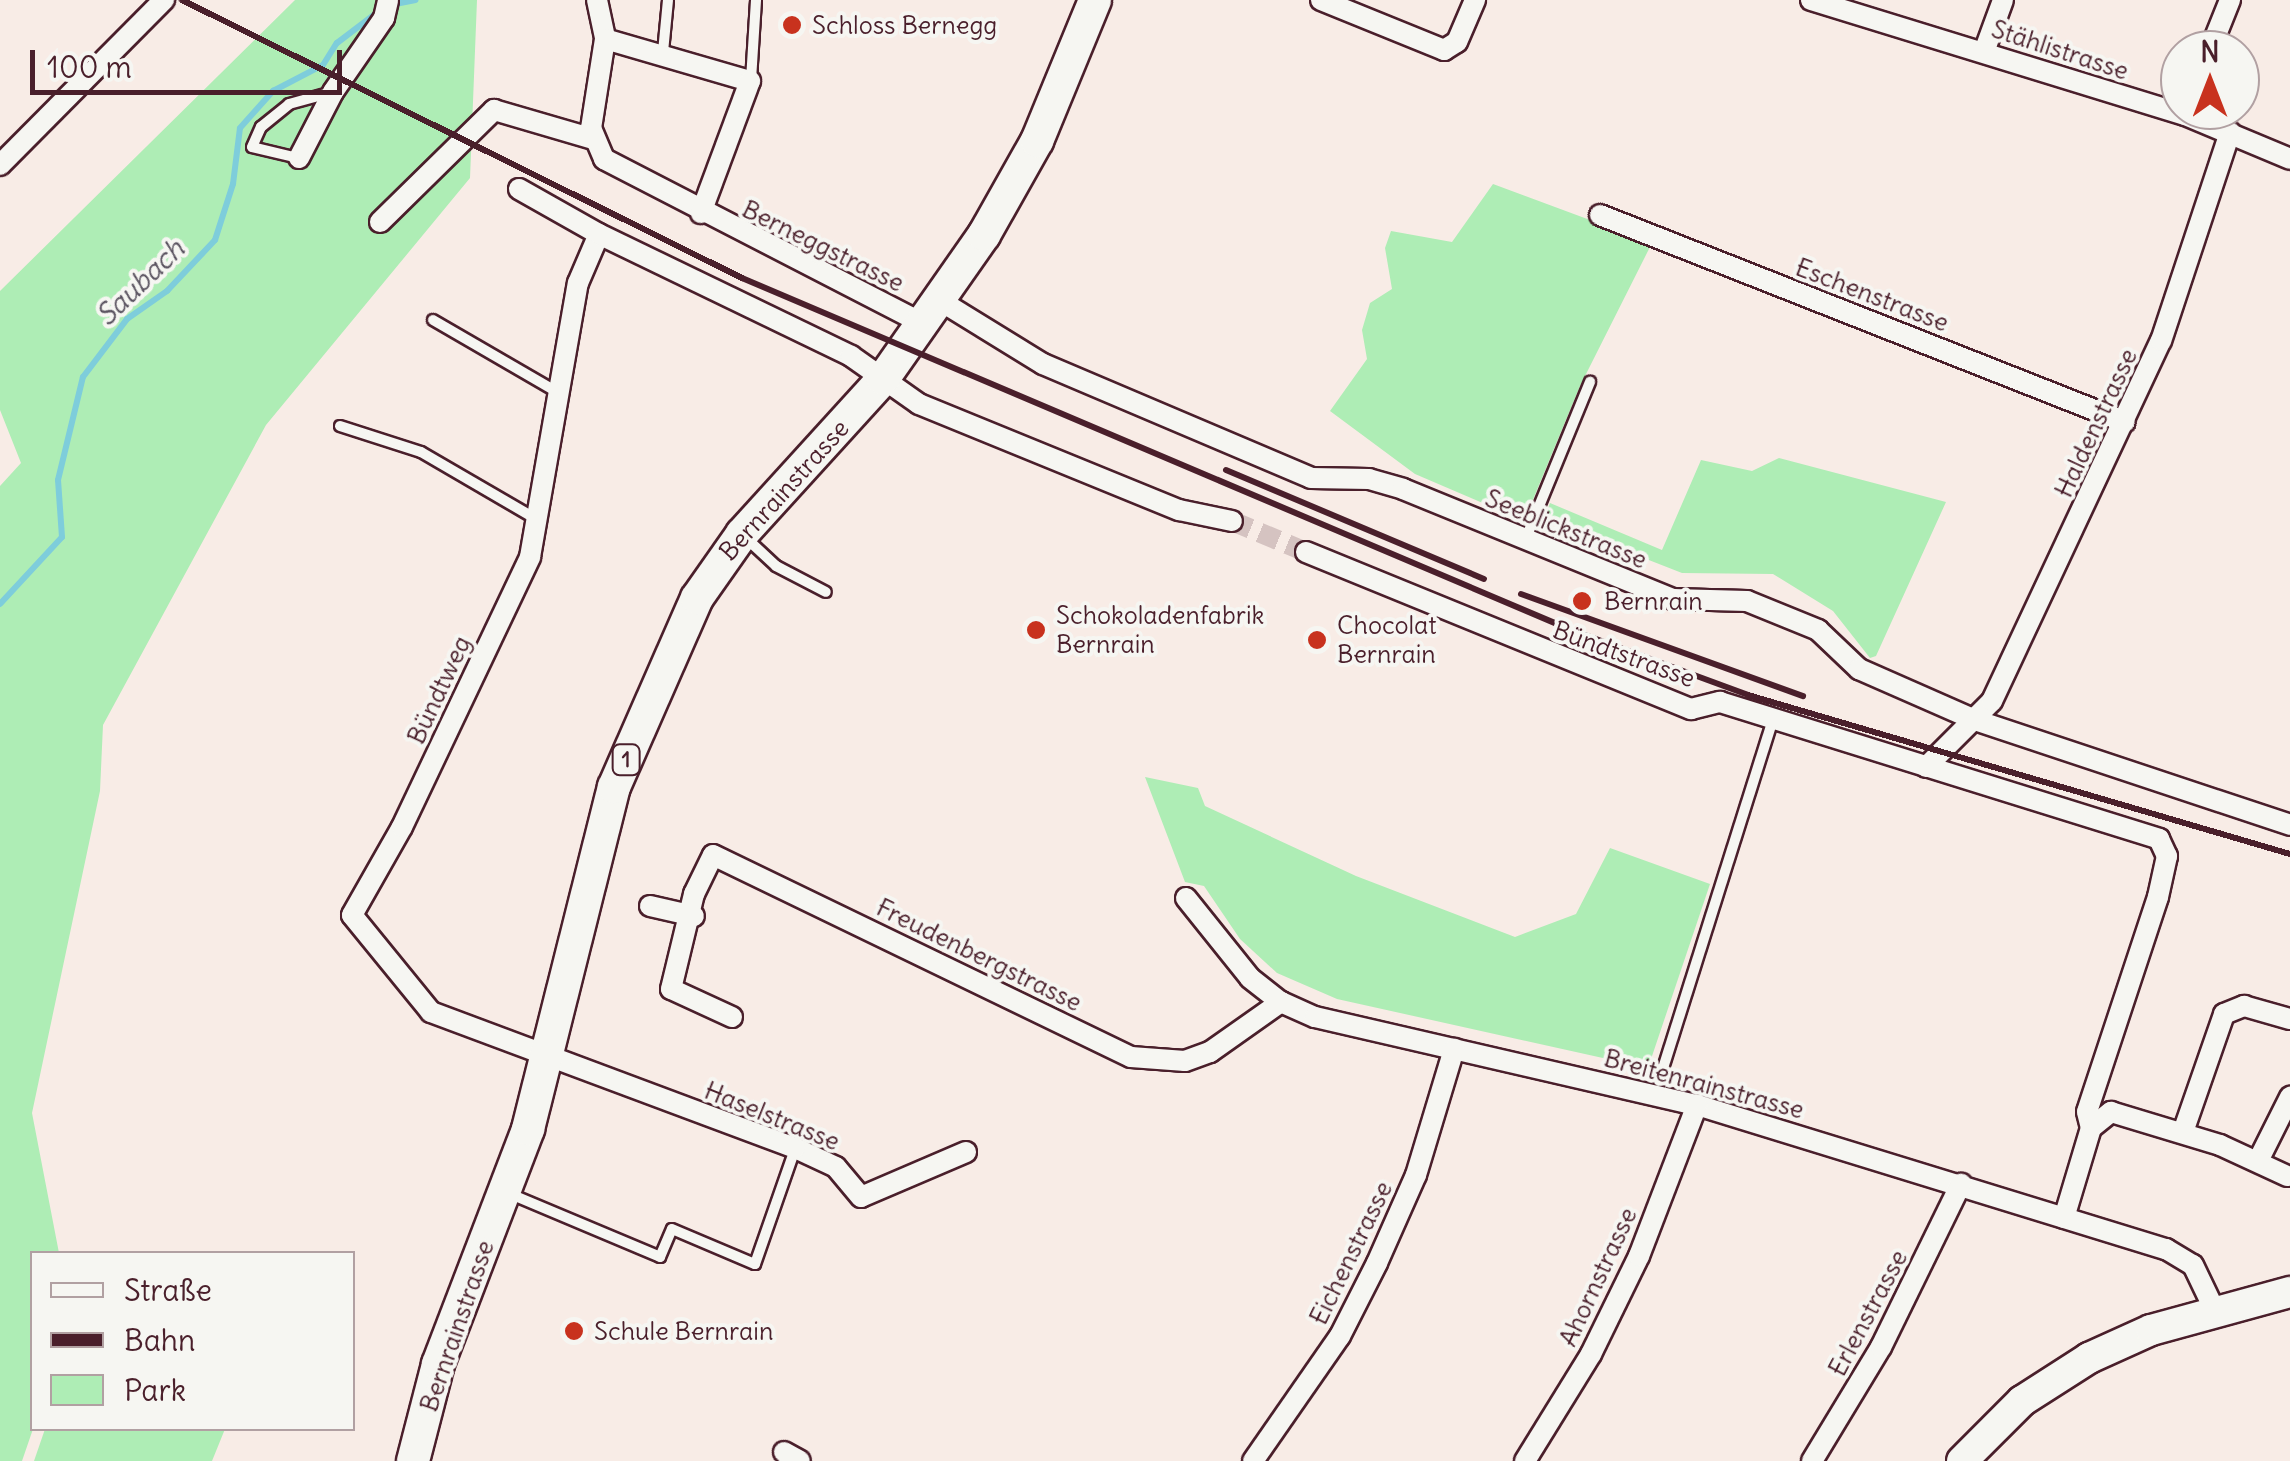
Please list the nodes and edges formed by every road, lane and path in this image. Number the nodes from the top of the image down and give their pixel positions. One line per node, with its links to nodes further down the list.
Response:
1 (164, 0): 24 (street)
2 (597, 0): 13 (street)
3 (668, 0): 14 (lane)
4 (756, 0): 16 (lane)
5 (1096, 0): 30 (main road, Bernrainstrasse / 1)
6 (1321, 0): 7 (street)
7 (1475, 0)
8 (1811, 0): 15 (street, Stählistrasse)
9 (2004, 0): 15 (street)
10 (2230, 0): 12 (street)
11 (386, 9): 17 (street)
12 (2218, 30)
13 (605, 40): 14 (street); 21 (street)
14 (663, 52): 16 (street)
15 (1984, 52): 18 (street, Stählistrasse)
16 (750, 82): 26 (street, Berneggstrasse)
17 (333, 92): 22 (street); 22 (lane)
18 (2160, 104)
19 (2226, 130): 20 (street, Stählistrasse)
20 (2230, 132): 23 (street, Stählistrasse); 35 (street, Haldenstrasse)
21 (593, 139): 26 (street, Berneggstrasse); 28 (street, Berneggstrasse)
22 (299, 158)
23 (2290, 160)
24 (0, 165)
25 (519, 189): 29 (street)
26 (701, 213): 30 (street, Berneggstrasse)
27 (1600, 215): 35 (street, Eschenstrasse)
28 (380, 222)
29 (599, 234): 32 (street); 34 (street, Bündtweg)
30 (931, 312): 32 (main road, Bernrainstrasse / 1); 40 (street, Seeblickstrasse)
31 (434, 320): 34 (lane)
32 (882, 380): 38 (street); 39 (main road, Bernrainstrasse / 1)
33 (1590, 382): 40 (lane)
34 (563, 396): 37 (street, Bündtweg)
35 (2125, 422): 44 (street, Haldenstrasse)
36 (340, 426): 37 (lane)
37 (541, 522): 54 (street, Bündtweg)
38 (1232, 522)
39 (742, 534): 42 (lane); 54 (main road, Bernrainstrasse / 1)
40 (1526, 539): 44 (street, Seeblickstrasse)
41 (1306, 552): 43 (street, Bündtstrasse)
42 (826, 592)
43 (1773, 720): 45 (street, Bündtstrasse); 55 (lane)
44 (1976, 720): 45 (street); 46 (street, Seeblickstrasse)
45 (1926, 767): 58 (street, Bündtstrasse)
46 (2290, 826)
47 (1186, 898): 50 (street, Breitenrainstrasse)
48 (650, 906): 49 (street)
49 (694, 916): 50 (street, Freudenbergstrasse); 51 (street, Freudenbergstrasse)
50 (1281, 1002): 53 (street, Breitenrainstrasse)
51 (732, 1017)
52 (2290, 1020): 59 (street)
53 (1454, 1049): 57 (street, Breitenrainstrasse); 70 (street, Eichenstrasse)
54 (547, 1056): 60 (street, Haselstrasse); 65 (main road, Bernrainstrasse / 1)
55 (1659, 1081)
56 (2290, 1097): 62 (street)
57 (1697, 1105): 64 (street, Breitenrainstrasse); 71 (street, Ahornstrasse)
58 (2091, 1128): 59 (street); 66 (street, Bündtstrasse)
59 (2182, 1132): 62 (street)
60 (795, 1148): 61 (street, Haselstrasse); 65 (lane)
61 (966, 1152)
62 (2258, 1161): 63 (street)
63 (2287, 1176)
64 (1962, 1184): 66 (street, Breitenrainstrasse); 72 (street, Erlenstrasse)
65 (505, 1192): 69 (main road, Bernrainstrasse / 1)
66 (2064, 1218): 68 (street, Breitenrainstrasse)
67 (2290, 1292): 68 (main road)
68 (2215, 1311): 73 (main road)
69 (413, 1461)
70 (1254, 1461)
71 (1525, 1461)
72 (1812, 1461)
73 (1962, 1461)

